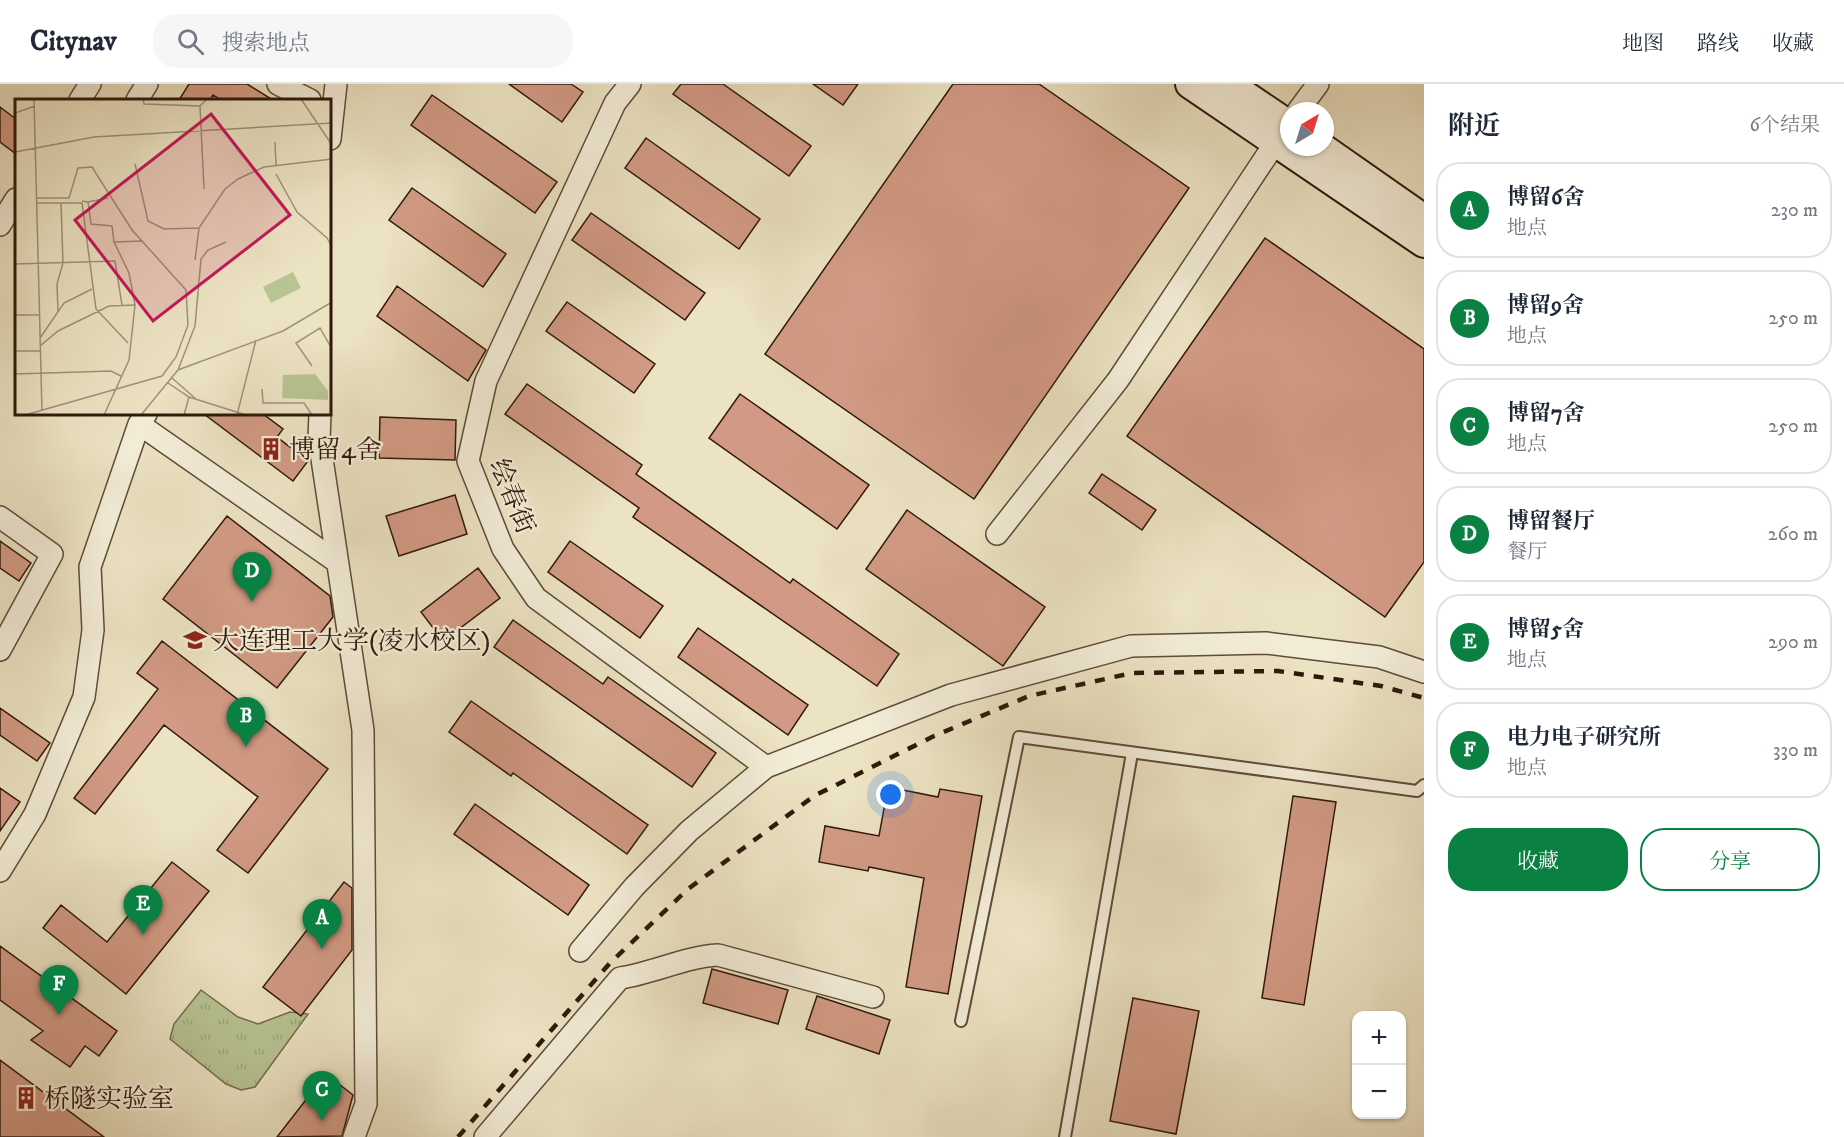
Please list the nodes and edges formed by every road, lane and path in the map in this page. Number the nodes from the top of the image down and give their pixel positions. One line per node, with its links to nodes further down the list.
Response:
1 (90, 84): 9 (street)
2 (147, 84): 10 (street)
3 (278, 84): 11 (street)
4 (336, 84): 13 (street)
5 (630, 84): 31 (street, 绘春街)
6 (1191, 84): 15 (main road)
7 (1228, 84): 14 (main road)
8 (1318, 84): 12 (street)
9 (81, 99)
10 (138, 99)
11 (308, 99)
12 (1305, 102)
13 (332, 106)
14 (1280, 125)
15 (1280, 127)
16 (1280, 137): 26 (street)
17 (1318, 156): 22 (main road)
18 (1334, 156): 20 (main road)
19 (15, 201): 21 (street)
20 (1424, 219)
21 (0, 225)
22 (1424, 243)
23 (320, 416): 27 (street)
24 (143, 419): 27 (street); 33 (street)
25 (0, 517): 28 (street)
26 (997, 534)
27 (337, 562): 37 (street)
28 (0, 650)
29 (1424, 672): 31 (street)
30 (1132, 753): 32 (lane); 36 (lane); 39 (lane)
31 (766, 767): 34 (street)
32 (1424, 785)
33 (0, 870)
34 (580, 951)
35 (873, 997): 38 (street)
36 (961, 1021)
37 (354, 1137)
38 (485, 1137)
39 (1065, 1137)

